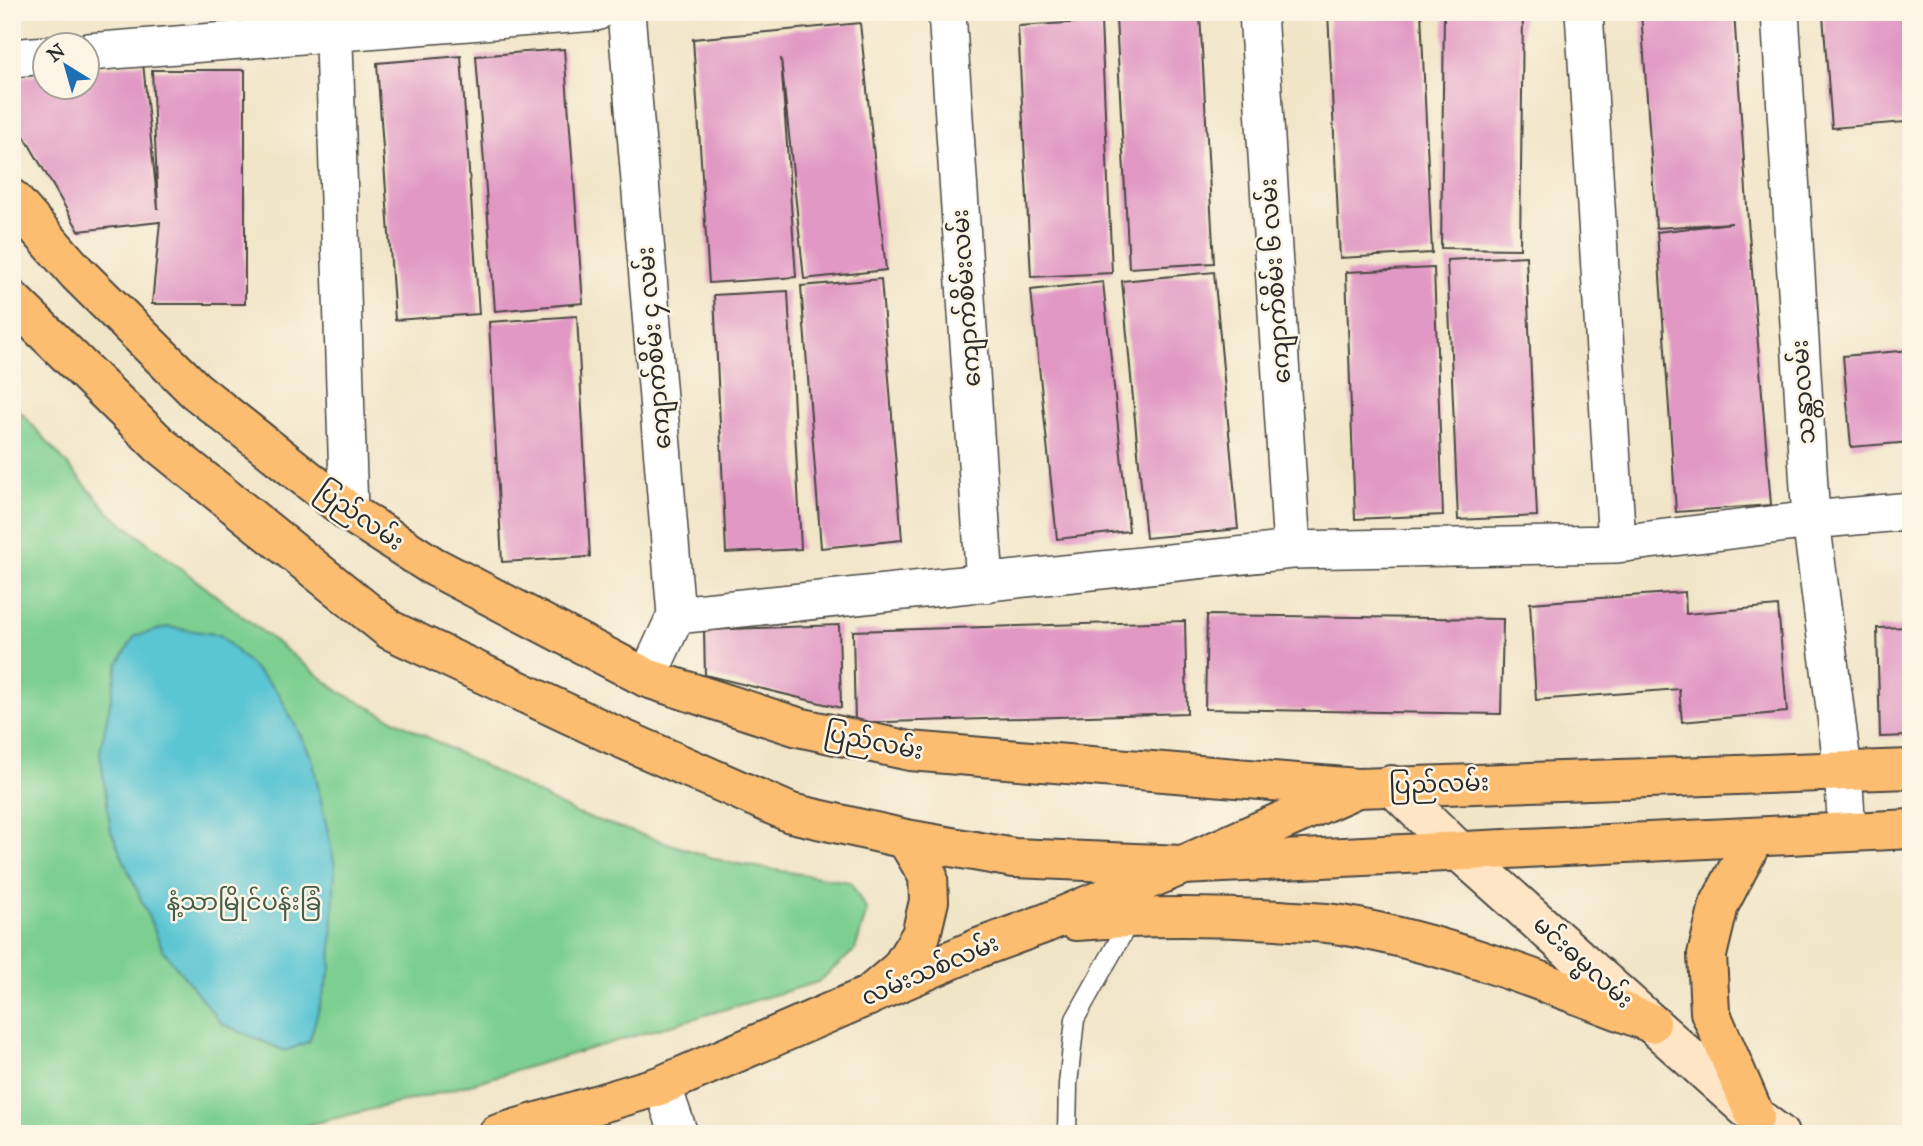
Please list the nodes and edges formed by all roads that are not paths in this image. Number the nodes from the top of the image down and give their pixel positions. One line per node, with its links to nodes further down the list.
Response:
1 (596, 12): 7 (street)
2 (626, 12): 19 (street, ကျောက်စိမ်း ၄ လမ်း)
3 (947, 12): 18 (street, ကျောက်စိမ်းလမ်း)
4 (1258, 12): 17 (street, ကျောက်စိမ်း ၆ လမ်း)
5 (1584, 12): 16 (street)
6 (1780, 12): 15 (street, သန္တာလမ်း)
7 (334, 22): 8 (street); 14 (street)
8 (102, 50)
9 (32, 56): 10 (street)
10 (12, 58)
11 (12, 199): 14 (main road, ပြည်လမ်း)
12 (12, 300): 27 (main road)
13 (1911, 511): 15 (street)
14 (349, 512): 20 (main road, ပြည်လမ်း)
15 (1811, 520): 16 (street); 22 (street, သန္တာလမ်း)
16 (1617, 544): 17 (street)
17 (1292, 550): 18 (street)
18 (985, 584): 19 (street)
19 (676, 615): 20 (street, ကျောက်စိမ်း ၄ လမ်း)
20 (647, 678): 23 (main road, ပြည်လမ်း)
21 (1911, 769): 22 (main road, ပြည်လမ်း)
22 (1843, 771): 23 (main road, ပြည်လမ်း); 25 (street, သန္တာလမ်း)
23 (1374, 787): 28 (main road, မင်းဓမ္မလမ်း); 29 (main road, လမ်းသစ်လမ်း)
24 (1911, 829): 25 (main road)
25 (1847, 832): 26 (main road)
26 (1754, 838): 28 (main road); 35 (main road)
27 (906, 839): 29 (main road); 32 (main road)
28 (1461, 853): 29 (main road); 33 (main road, မင်းဓမ္မလမ်း)
29 (1183, 865): 31 (main road, လမ်းသစ်လမ်း)
30 (1132, 917): 31 (main road); 33 (main road); 38 (lane)
31 (1046, 923): 32 (main road, လမ်းသစ်လမ်း)
32 (867, 997): 34 (main road, လမ်းသစ်လမ်း)
33 (1651, 1023): 35 (main road, မင်းဓမ္မလမ်း)
34 (662, 1085): 36 (main road, လမ်းသစ်လမ်း); 37 (street)
35 (1767, 1125)
36 (498, 1134)
37 (679, 1134)
38 (1067, 1134)

